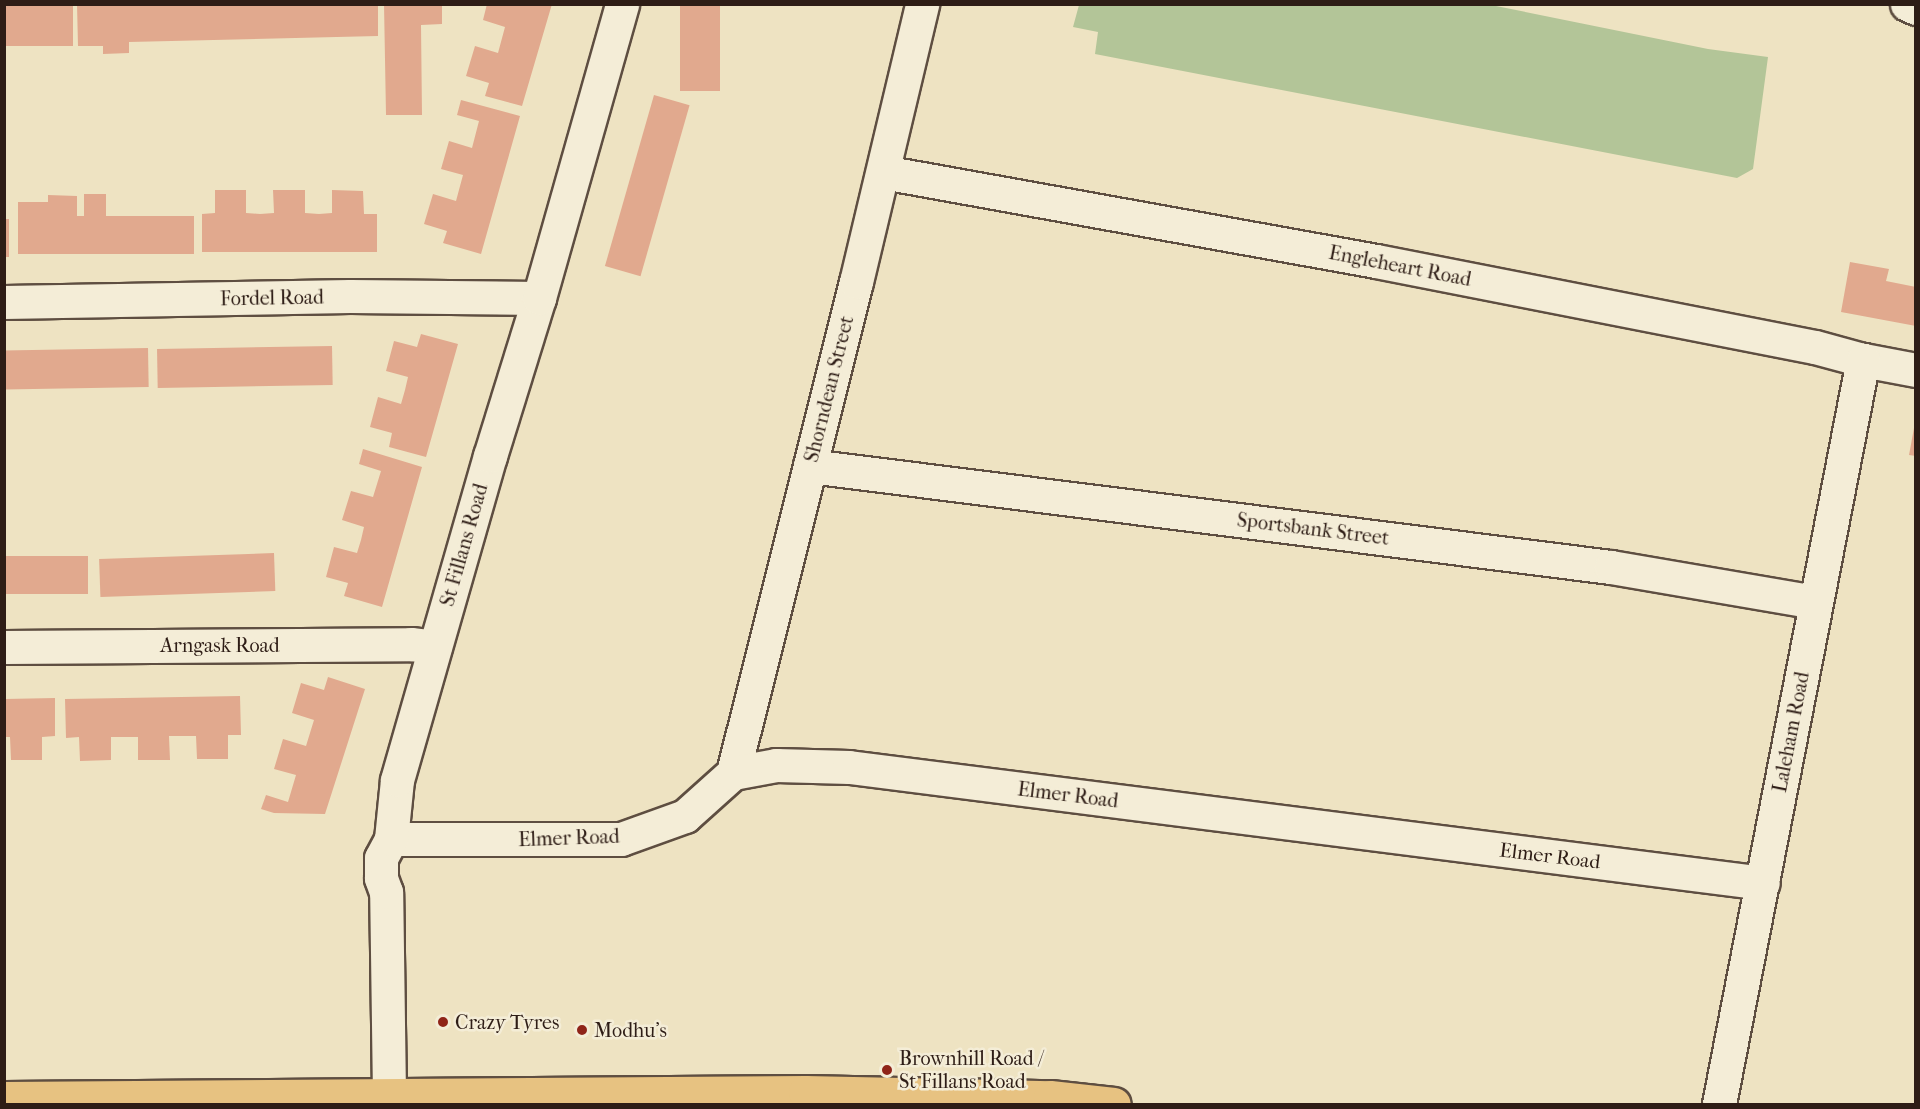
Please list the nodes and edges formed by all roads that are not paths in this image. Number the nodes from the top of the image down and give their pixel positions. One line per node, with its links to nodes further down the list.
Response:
1 (622, 4): 6 (street, St Fillans Road)
2 (922, 4): 5 (street, Shorndean Street)
3 (1907, 4): 4 (street)
4 (1916, 8)
5 (883, 172): 8 (street, Engleheart Road); 10 (street, Shorndean Street)
6 (539, 298): 7 (street, Fordel Road); 13 (street, St Fillans Road)
7 (4, 302)
8 (1863, 360): 9 (street, Engleheart Road); 11 (street, Laleham Road)
9 (1916, 370)
10 (810, 466): 11 (street, Sportsbank Street); 14 (street, Shorndean Street)
11 (1815, 602): 16 (street, Laleham Road)
12 (4, 647): 13 (street, Arngask Road)
13 (435, 647): 15 (street, St Fillans Road)
14 (733, 773): 15 (street, Elmer Road); 16 (street, Elmer Road)
15 (391, 839): 17 (street, St Fillans Road)
16 (1762, 883): 21 (street, Laleham Road)
17 (389, 1095): 18 (highway); 19 (highway)
18 (4, 1098)
19 (1049, 1101): 20 (highway)
20 (1114, 1104)
21 (1719, 1104)

